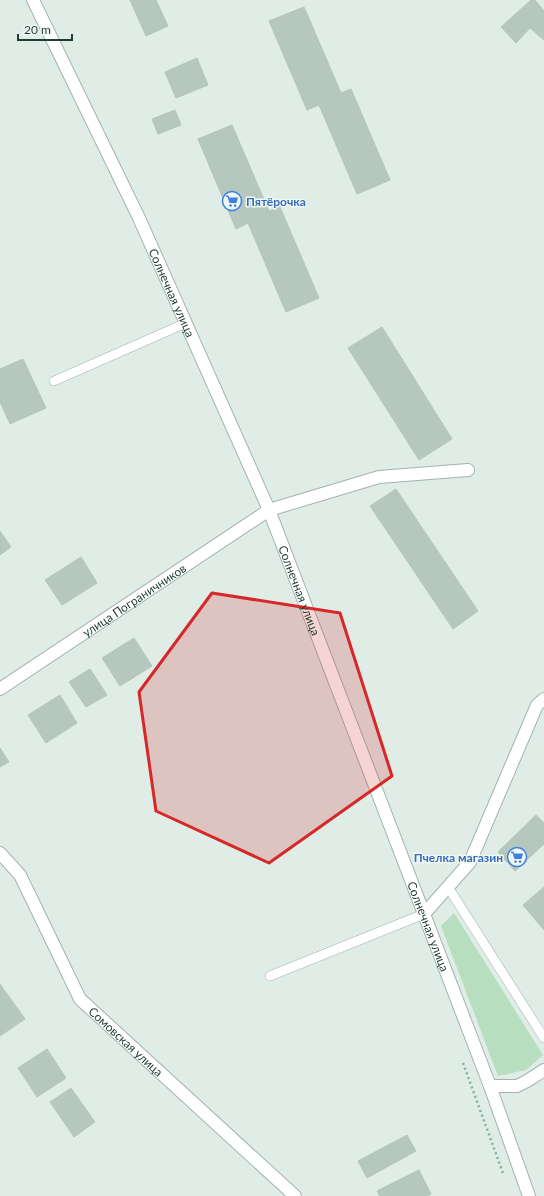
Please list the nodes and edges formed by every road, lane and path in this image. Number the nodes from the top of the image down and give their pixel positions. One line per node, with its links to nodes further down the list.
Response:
1 (33, 0): 2 (street, Солнечная улица)
2 (186, 323): 3 (lane); 5 (street, Солнечная улица)
3 (54, 381)
4 (468, 470): 5 (street, улица Пограничников)
5 (269, 510): 6 (street, улица Пограничников); 10 (street, Солнечная улица)
6 (0, 689)
7 (544, 699): 9 (street)
8 (0, 853): 17 (street, Сомовская улица)
9 (448, 887): 10 (street); 12 (lane)
10 (424, 914): 11 (lane); 15 (street, Солнечная улица)
11 (270, 976)
12 (544, 1038)
13 (463, 1062): 16 (path)
14 (544, 1070): 15 (street)
15 (490, 1086): 18 (street, Солнечная улица)
16 (503, 1174)
17 (295, 1196)
18 (529, 1196)

